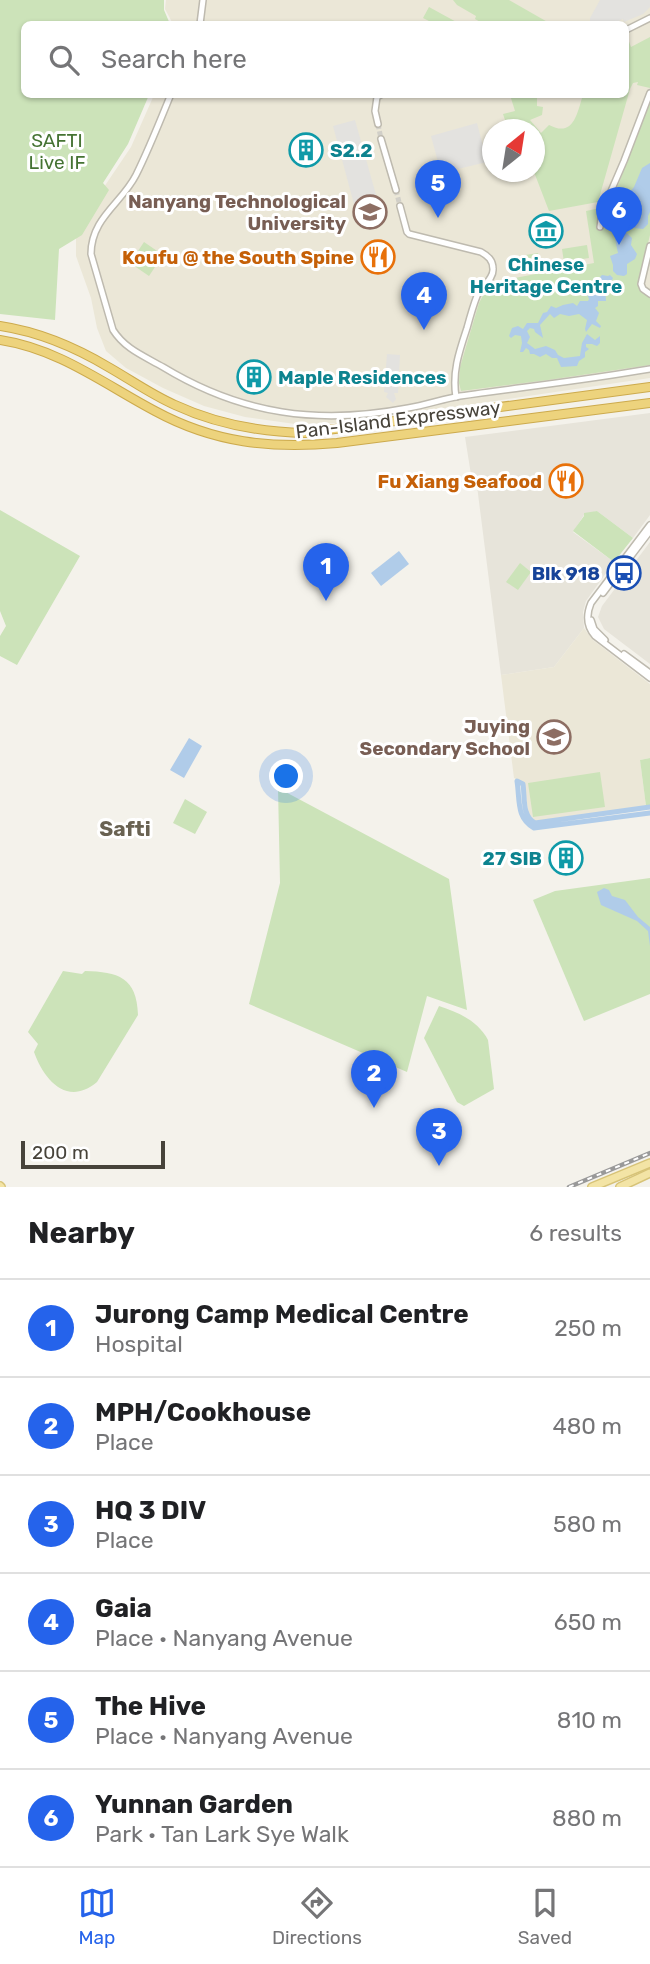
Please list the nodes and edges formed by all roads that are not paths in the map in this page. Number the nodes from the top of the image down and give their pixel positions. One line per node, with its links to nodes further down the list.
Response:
1 (203, 0): 3 (street)
2 (650, 18): 4 (street)
3 (200, 21)
4 (629, 28)
5 (650, 93): 12 (street)
6 (169, 98): 19 (street)
7 (377, 98): 8 (street)
8 (377, 124)
9 (381, 139): 10 (street)
10 (396, 190)
11 (400, 206): 19 (street)
12 (600, 227)
13 (650, 246): 14 (street)
14 (650, 294)
15 (0, 326): 18 (highway, Pan-Island Expressway)
16 (0, 340): 20 (highway, Pan-Island Expressway)
17 (650, 369): 19 (street)
18 (650, 387)
19 (456, 397)
20 (650, 403)
21 (650, 525): 23 (street)
22 (650, 531): 23 (street)
23 (650, 676)
24 (650, 1163): 26 (main road)
25 (650, 1173): 27 (main road)
26 (592, 1187)
27 (620, 1187)

